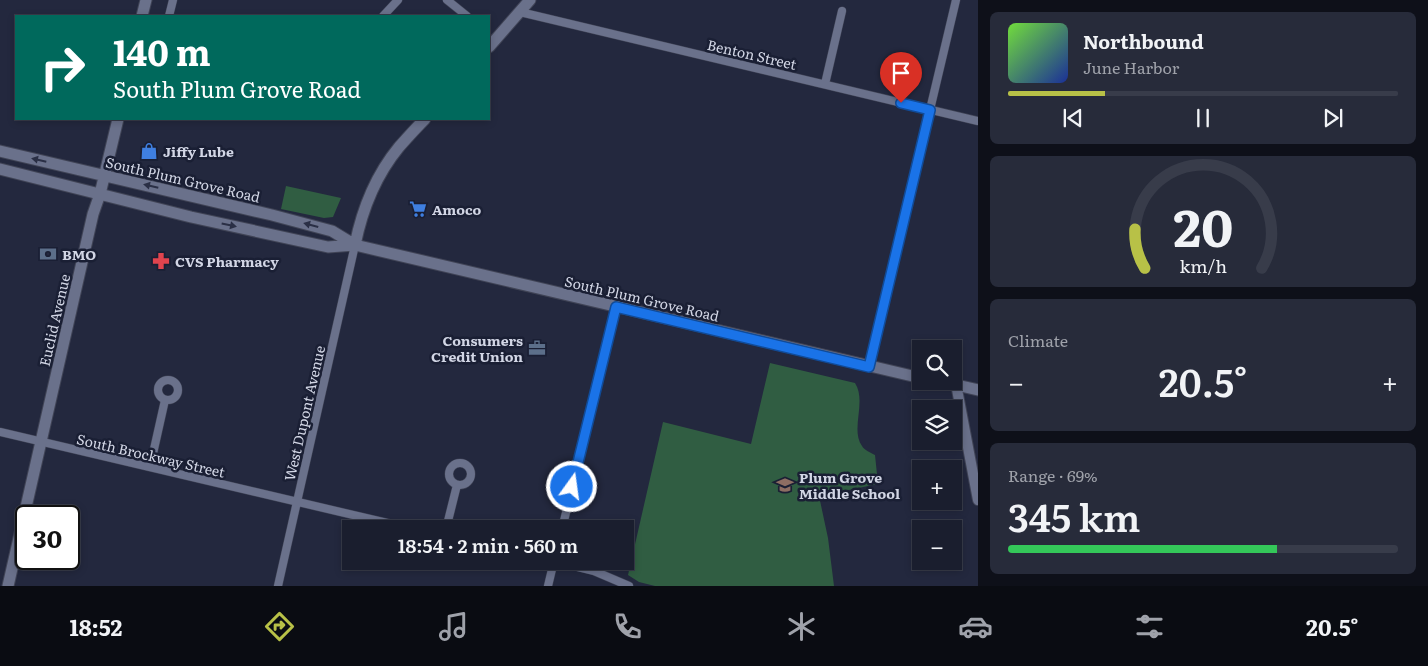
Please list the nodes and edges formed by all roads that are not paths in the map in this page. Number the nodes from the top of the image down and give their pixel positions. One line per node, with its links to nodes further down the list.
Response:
1 (146, 0): 9 (main road)
2 (173, 0): 10 (street)
3 (398, 0): 11 (street)
4 (447, 0): 12 (street)
5 (530, 0): 8 (main road)
6 (956, 0): 15 (street)
7 (842, 11): 14 (street)
8 (520, 12): 13 (main road); 14 (street, Benton Street)
9 (142, 15)
10 (169, 15)
11 (384, 15)
12 (466, 15)
13 (491, 40)
14 (825, 84): 15 (street, Benton Street)
15 (930, 110): 18 (street, Benton Street); 25 (street)
16 (118, 120): 21 (main road, Euclid Avenue)
17 (424, 120): 23 (main road)
18 (978, 121)
19 (0, 151): 21 (main road, South Plum Grove Road, one-way to 19)
20 (0, 169): 22 (main road, South Plum Grove Road)
21 (104, 175): 22 (main road, Euclid Avenue); 23 (main road, South Plum Grove Road, one-way to 21)
22 (100, 194): 23 (main road, South Plum Grove Road, one-way to 23); 32 (main road, Euclid Avenue)
23 (355, 245): 24 (main road, South Plum Grove Road); 36 (street, West Dupont Avenue)
24 (616, 307): 25 (main road, South Plum Grove Road); 39 (street)
25 (869, 367): 26 (main road, South Plum Grove Road)
26 (912, 376)
27 (962, 386): 29 (main road)
28 (957, 390): 35 (street)
29 (978, 390)
30 (165, 400): 33 (street)
31 (0, 432): 32 (street, South Brockway Street)
32 (40, 442): 33 (street, South Brockway Street); 42 (main road, Euclid Avenue)
33 (150, 467): 36 (street, South Brockway Street)
34 (457, 486): 38 (street)
35 (978, 500)
36 (297, 502): 37 (street, South Brockway Street); 43 (street, West Dupont Avenue)
37 (374, 520)
38 (448, 520)
39 (564, 520)
40 (551, 570): 44 (street)
41 (590, 570): 45 (street)
42 (8, 586)
43 (278, 586)
44 (548, 586)
45 (629, 586)

